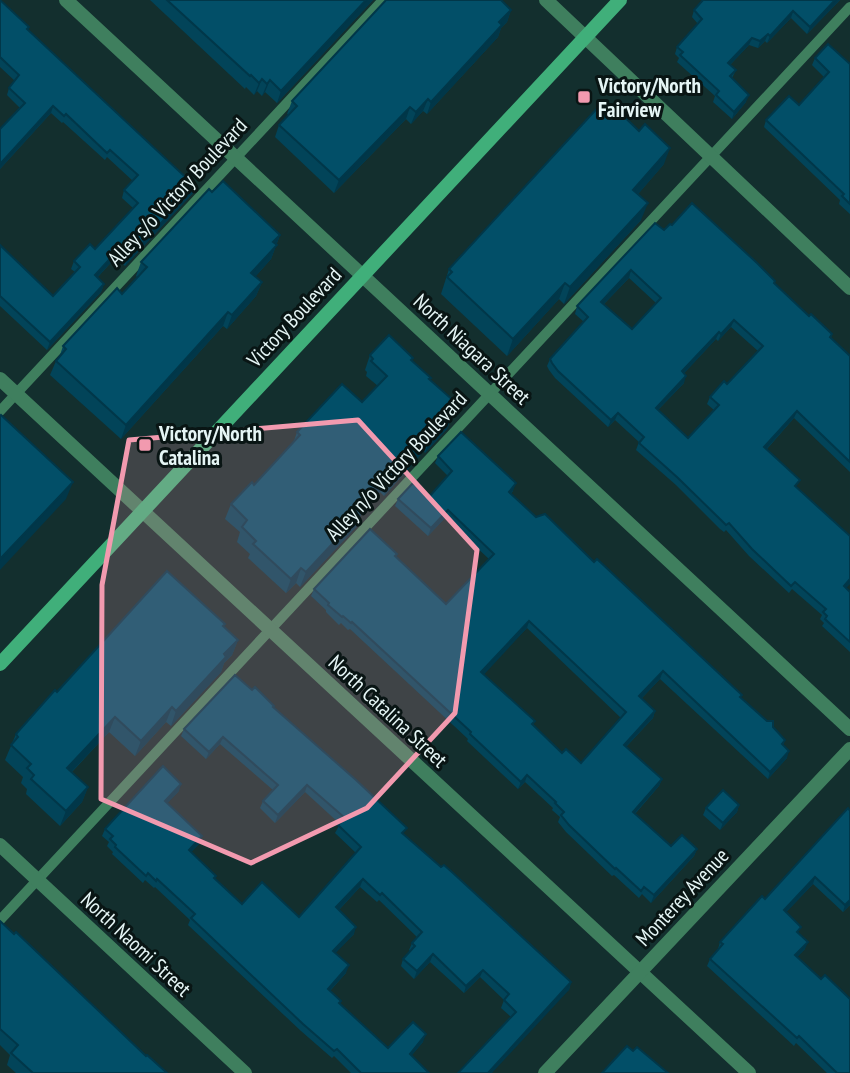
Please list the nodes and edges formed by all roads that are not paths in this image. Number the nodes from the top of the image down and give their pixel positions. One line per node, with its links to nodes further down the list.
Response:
1 (66, 0): 8 (street, North Niagara Street)
2 (383, 0): 8 (lane, Alley s/o Victory Boulevard)
3 (546, 0): 6 (street)
4 (620, 0): 6 (main road, Victory Boulevard)
5 (850, 8): 7 (lane, Alley n/o Victory Boulevard)
6 (586, 37): 7 (street); 9 (main road, Victory Boulevard)
7 (711, 157): 10 (street); 13 (lane, Alley n/o Victory Boulevard)
8 (235, 158): 9 (street, North Niagara Street); 12 (lane, Alley s/o Victory Boulevard)
9 (362, 276): 13 (street, North Niagara Street); 15 (main road, Victory Boulevard)
10 (850, 288)
11 (0, 379): 12 (street, North Catalina Street)
12 (16, 394): 14 (lane, Alley s/o Victory Boulevard); 15 (street, North Catalina Street)
13 (490, 394): 16 (lane, Alley n/o Victory Boulevard); 18 (street, North Niagara Street)
14 (0, 411)
15 (141, 511): 16 (street, North Catalina Street); 17 (main road, Victory Boulevard)
16 (269, 630): 21 (lane, Alley n/o Victory Boulevard); 23 (street, North Catalina Street)
17 (0, 664)
18 (850, 729)
19 (850, 749): 23 (street, Monterey Avenue)
20 (0, 845): 21 (street, North Naomi Street)
21 (37, 880): 22 (lane, Alley n/o Victory Boulevard); 24 (street, North Naomi Street)
22 (0, 920)
23 (640, 972): 25 (street, Monterey Avenue); 26 (street, North Catalina Street)
24 (245, 1073)
25 (545, 1073)
26 (749, 1073)

